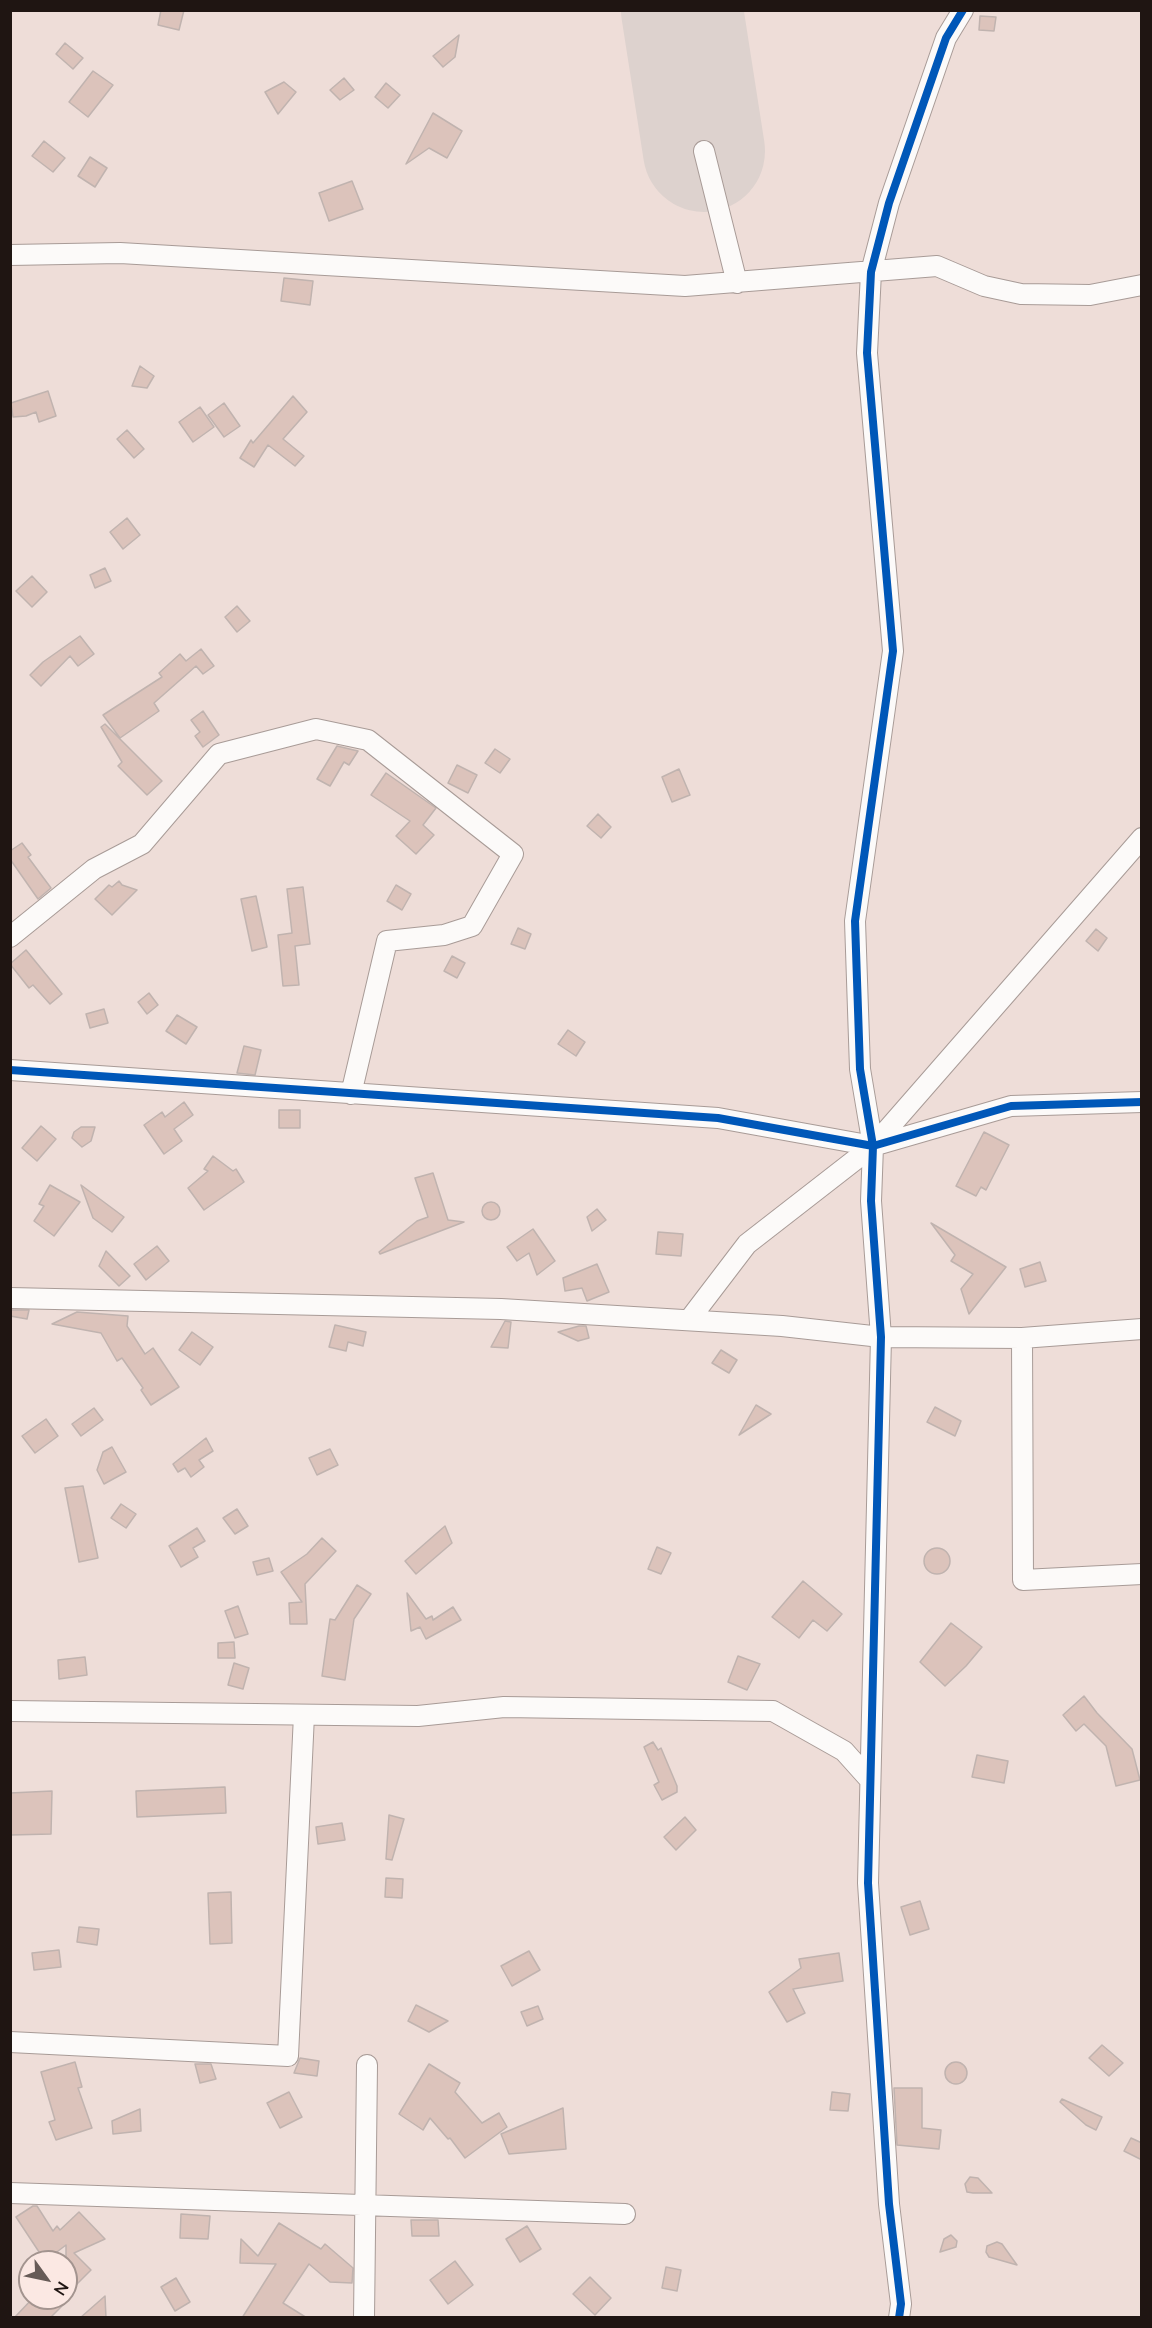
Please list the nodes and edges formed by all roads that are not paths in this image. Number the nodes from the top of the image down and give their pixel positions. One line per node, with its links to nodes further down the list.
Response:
1 (963, 10): 4 (street)
2 (704, 151): 5 (street)
3 (10, 255): 5 (street)
4 (871, 272): 5 (street); 6 (street); 12 (street)
5 (737, 283)
6 (1142, 285)
7 (1142, 838): 12 (street)
8 (10, 937): 10 (street)
9 (10, 1070): 10 (street)
10 (351, 1094): 12 (street)
11 (1142, 1102): 12 (street)
12 (873, 1146): 14 (street); 16 (street)
13 (10, 1298): 14 (street)
14 (689, 1320): 16 (street)
15 (1142, 1329): 17 (street)
16 (881, 1338): 17 (street); 21 (street)
17 (1022, 1338): 18 (street)
18 (1142, 1574)
19 (10, 1711): 20 (street)
20 (304, 1715): 21 (street); 22 (street)
21 (870, 1780): 28 (street)
22 (10, 2042)
23 (367, 2065): 25 (street)
24 (10, 2193): 25 (street)
25 (367, 2205): 26 (street); 27 (street)
26 (625, 2214)
27 (364, 2318)
28 (899, 2318)

